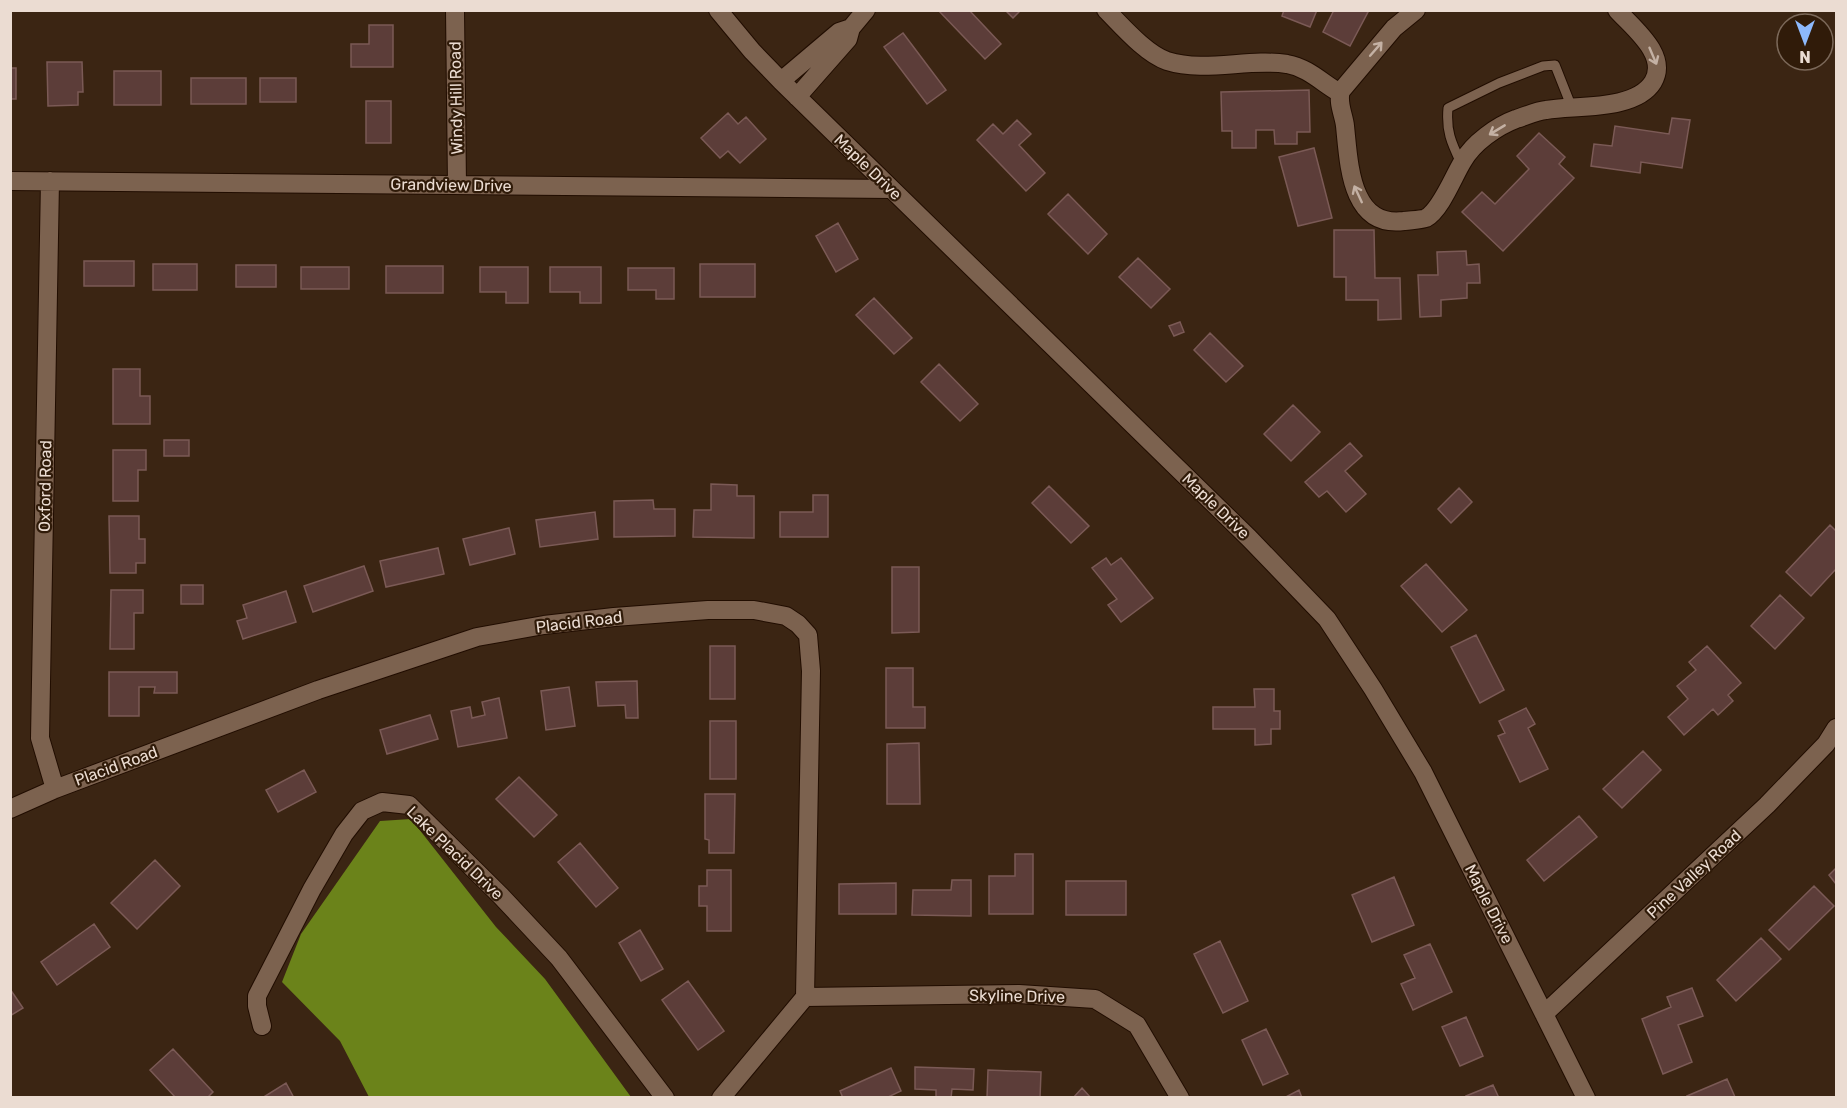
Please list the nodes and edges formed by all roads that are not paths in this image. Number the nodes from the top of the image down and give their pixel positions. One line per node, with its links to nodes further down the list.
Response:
1 (455, 10): 15 (street, Windy Hill Road)
2 (718, 10): 8 (street, Maple Drive)
3 (866, 10): 7 (street)
4 (1106, 10): 9 (street)
5 (1416, 10): 9 (street, one-way to 5)
6 (1617, 10): 11 (street, one-way to 11)
7 (823, 55): 8 (street); 10 (street)
8 (781, 81): 10 (street, Maple Drive)
9 (1340, 93): 12 (street, one-way to 9)
10 (797, 97): 16 (street, Maple Drive)
11 (1572, 108): 12 (street, one-way to 12); 12 (lane)
12 (1461, 164)
13 (10, 181): 14 (street, Grandview Drive)
14 (50, 181): 15 (street, Grandview Drive); 18 (street, Oxford Road)
15 (457, 185): 16 (street, Grandview Drive)
16 (891, 189): 21 (street, Maple Drive)
17 (1836, 728): 21 (street, Pine Valley Road)
18 (55, 789): 19 (street, Placid Road); 20 (street, Placid Road)
19 (10, 809)
20 (805, 998): 24 (street); 25 (street, Skyline Drive)
21 (1544, 1014): 26 (street, Maple Drive)
22 (262, 1026): 23 (street, Lake Placid Drive)
23 (665, 1098)
24 (721, 1098)
25 (1180, 1098)
26 (1586, 1098)

